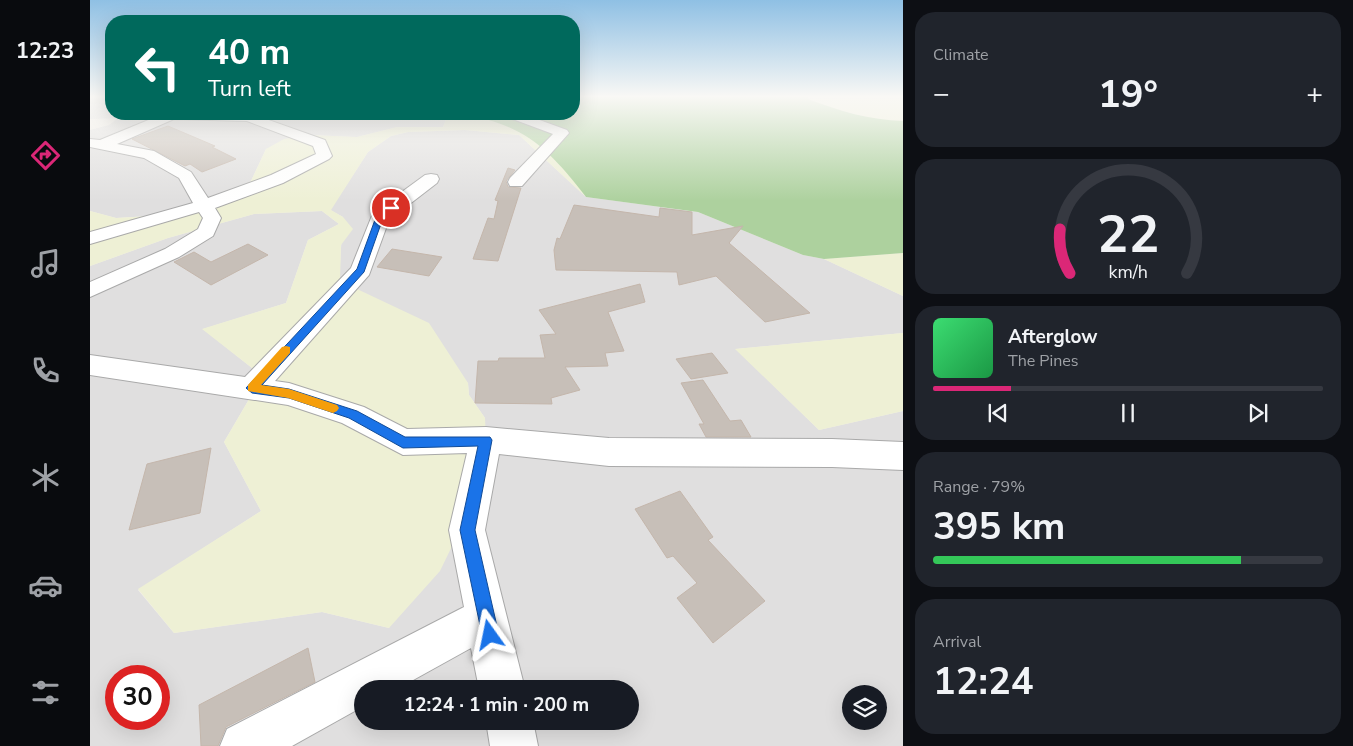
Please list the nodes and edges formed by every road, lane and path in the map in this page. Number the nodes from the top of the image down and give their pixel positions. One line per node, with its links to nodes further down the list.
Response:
1 (128, 132): 4 (street)
2 (291, 132): 7 (street)
3 (559, 132): 6 (street)
4 (94, 145): 7 (street)
5 (431, 179): 11 (street)
6 (516, 182)
7 (205, 204): 8 (street); 9 (street)
8 (90, 238)
9 (90, 290)
10 (90, 365): 11 (street)
11 (252, 388): 12 (street)
12 (486, 440): 13 (street); 14 (street)
13 (903, 456)
14 (486, 617): 15 (street); 17 (street)
15 (500, 680)
16 (511, 730): 18 (street)
17 (244, 746)
18 (514, 746)

